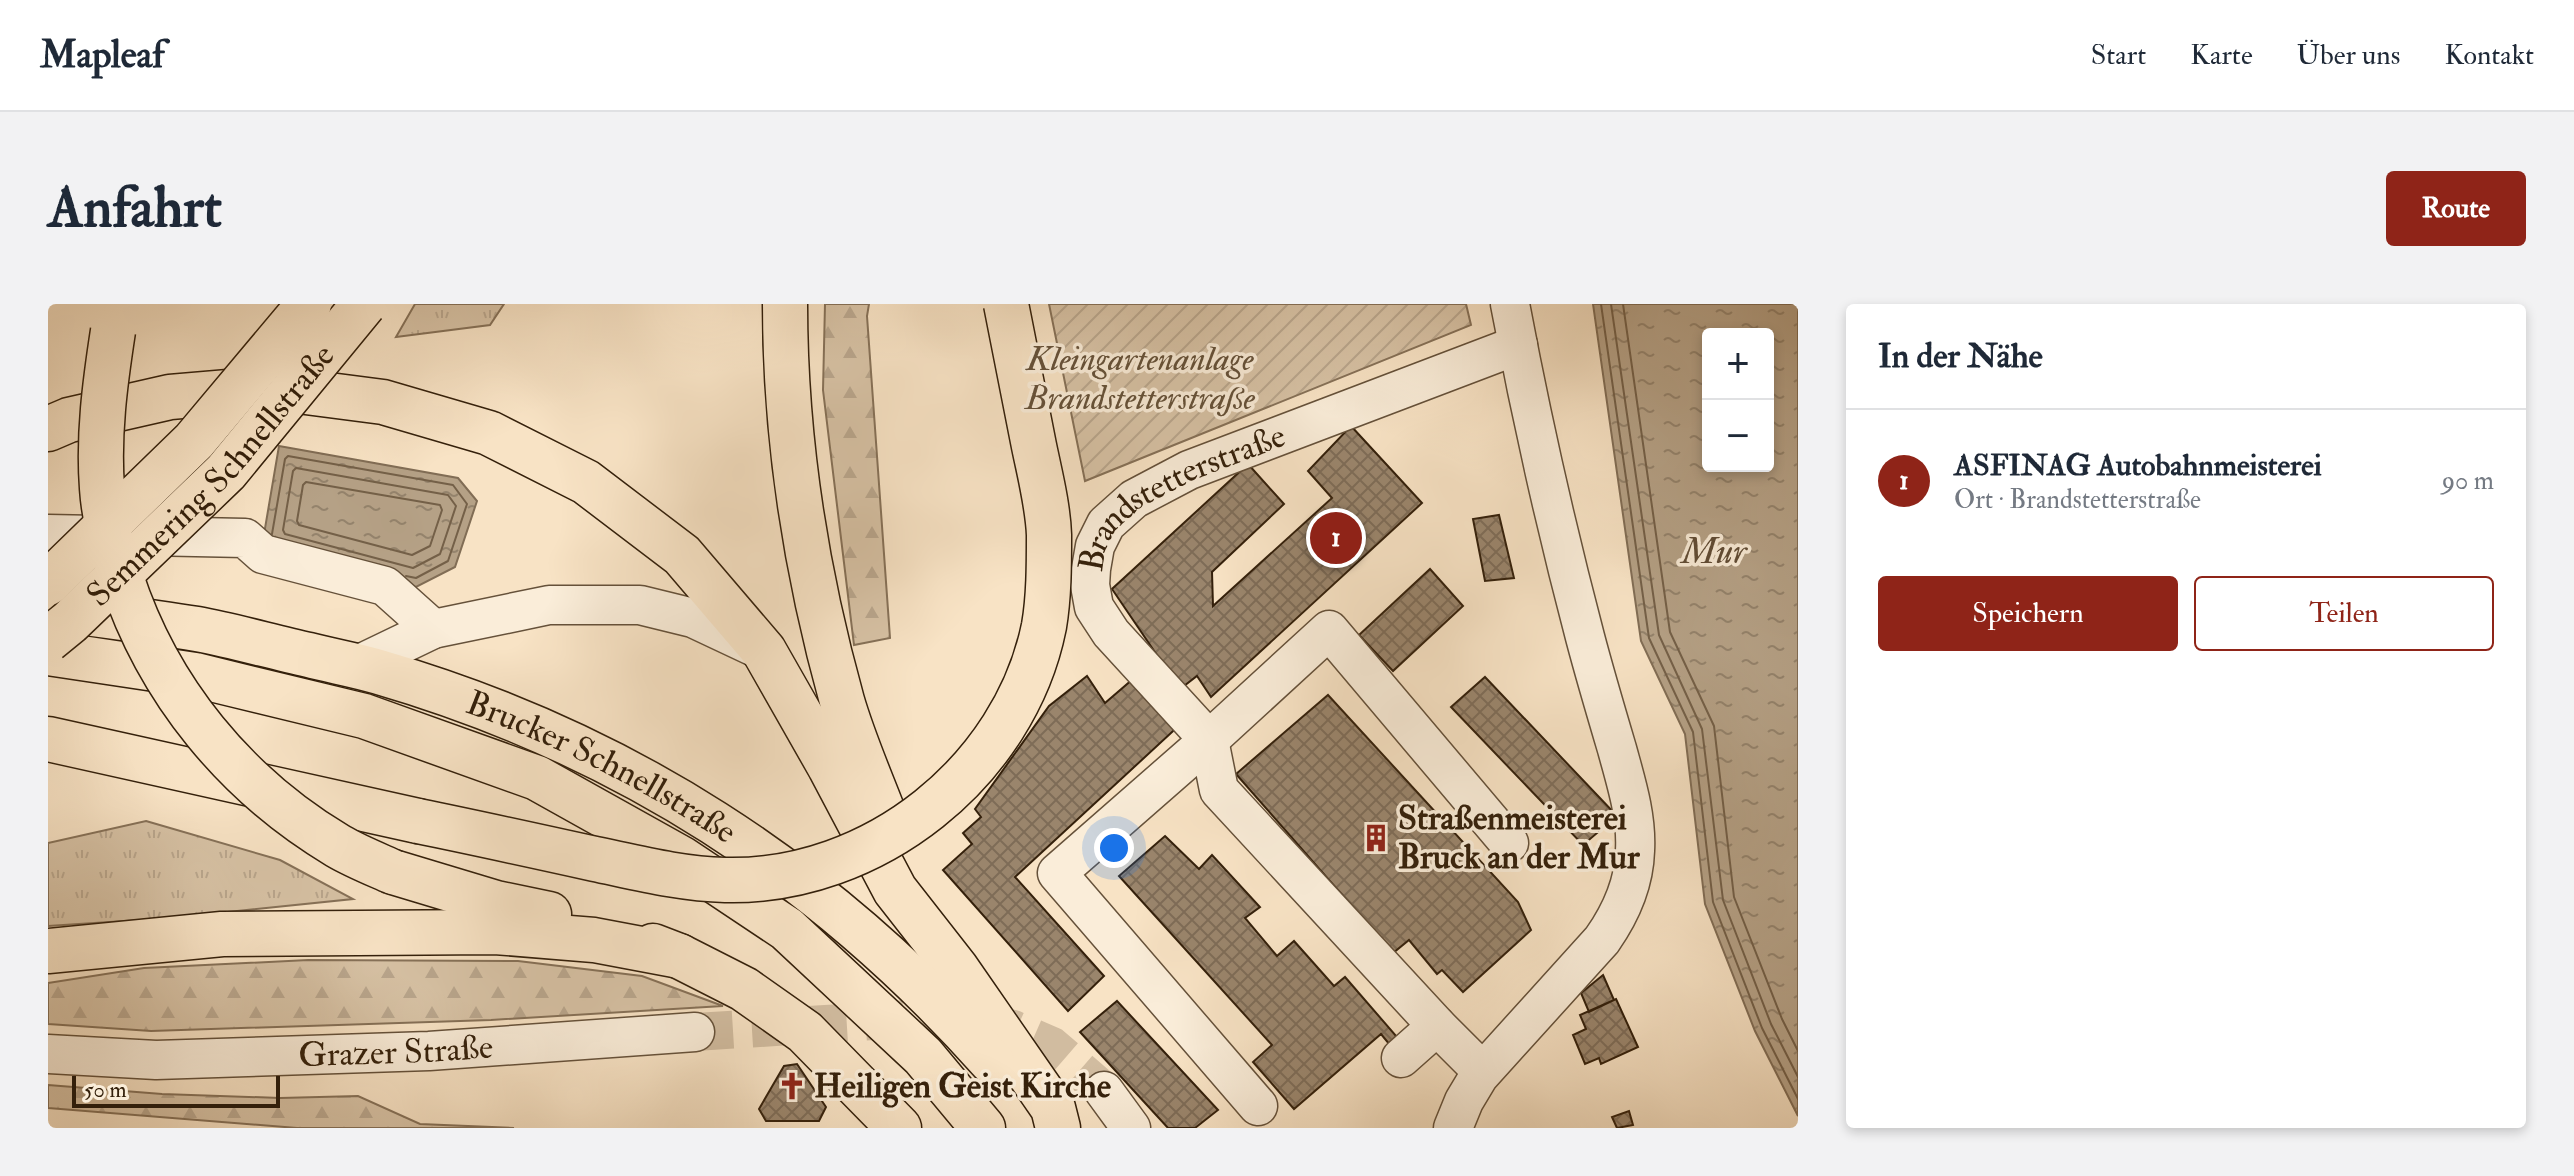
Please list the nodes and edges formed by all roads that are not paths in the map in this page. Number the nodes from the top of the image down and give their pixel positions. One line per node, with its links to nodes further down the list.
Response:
1 (309, 304): 10 (highway, Semmering Schnellstraße, bridge)
2 (364, 304): 13 (highway, Semmering Schnellstraße, bridge)
3 (785, 304): 22 (highway)
4 (1006, 304): 17 (highway, bridge)
5 (1510, 304): 7 (street)
6 (118, 318): 21 (highway, bridge)
7 (1518, 345): 18 (street, Brandstetterstraße); 27 (street)
8 (48, 429): 14 (highway)
9 (48, 534): 12 (street)
10 (48, 583)
11 (48, 608): 16 (highway, Brucker Schnellstraße)
12 (433, 629): 14 (street); 16 (street)
13 (48, 640)
14 (764, 651): 22 (highway)
15 (48, 653): 31 (highway, Brucker Schnellstraße)
16 (356, 666): 32 (highway, Brucker Schnellstraße)
17 (48, 739)
18 (1209, 740): 19 (street); 23 (street); 29 (street)
19 (1509, 843)
20 (49, 951): 21 (highway)
21 (679, 956): 30 (highway)
22 (956, 968): 33 (highway)
23 (1437, 1026): 26 (street); 27 (street)
24 (695, 1032): 25 (street, Grazer Straße)
25 (48, 1054)
26 (1401, 1058)
27 (1482, 1071): 35 (street)
28 (1104, 1091): 34 (street)
29 (1258, 1106)
30 (899, 1128)
31 (983, 1128)
32 (1047, 1128)
33 (1058, 1128)
34 (1131, 1128)
35 (1453, 1128)

